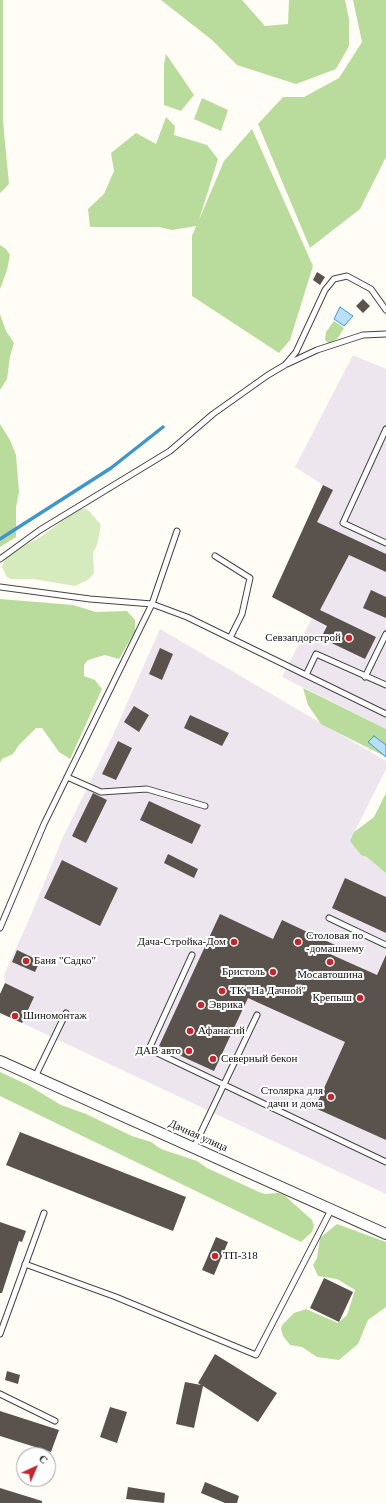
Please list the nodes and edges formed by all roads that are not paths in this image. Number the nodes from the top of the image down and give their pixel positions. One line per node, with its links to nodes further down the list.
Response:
1 (386, 310): 3 (lane)
2 (386, 334): 3 (lane)
3 (285, 365): 8 (lane)
4 (386, 429): 6 (lane)
5 (177, 531): 10 (lane)
6 (386, 543)
7 (215, 556): 12 (lane)
8 (0, 559)
9 (0, 587): 10 (lane)
10 (152, 604): 12 (lane); 17 (lane)
11 (386, 634): 14 (lane)
12 (230, 638): 13 (lane)
13 (306, 675): 14 (lane); 16 (lane)
14 (365, 677): 15 (lane)
15 (386, 685)
16 (386, 714)
17 (67, 777): 18 (lane); 20 (lane)
18 (205, 806)
19 (329, 918): 21 (lane)
20 (0, 928)
21 (386, 945)
22 (192, 955): 27 (lane)
23 (66, 1013): 26 (lane)
24 (257, 1015): 27 (lane)
25 (0, 1061): 26 (street, Дачная улица)
26 (35, 1077): 28 (street, Дачная улица)
27 (224, 1085): 28 (lane); 29 (lane)
28 (194, 1147): 30 (street, Дачная улица)
29 (386, 1162)
30 (330, 1210): 32 (street, Дачная улица); 33 (lane)
31 (44, 1213): 33 (lane)
32 (386, 1234)
33 (25, 1264): 34 (lane)
34 (0, 1334)
35 (0, 1394): 36 (lane)
36 (55, 1421)

